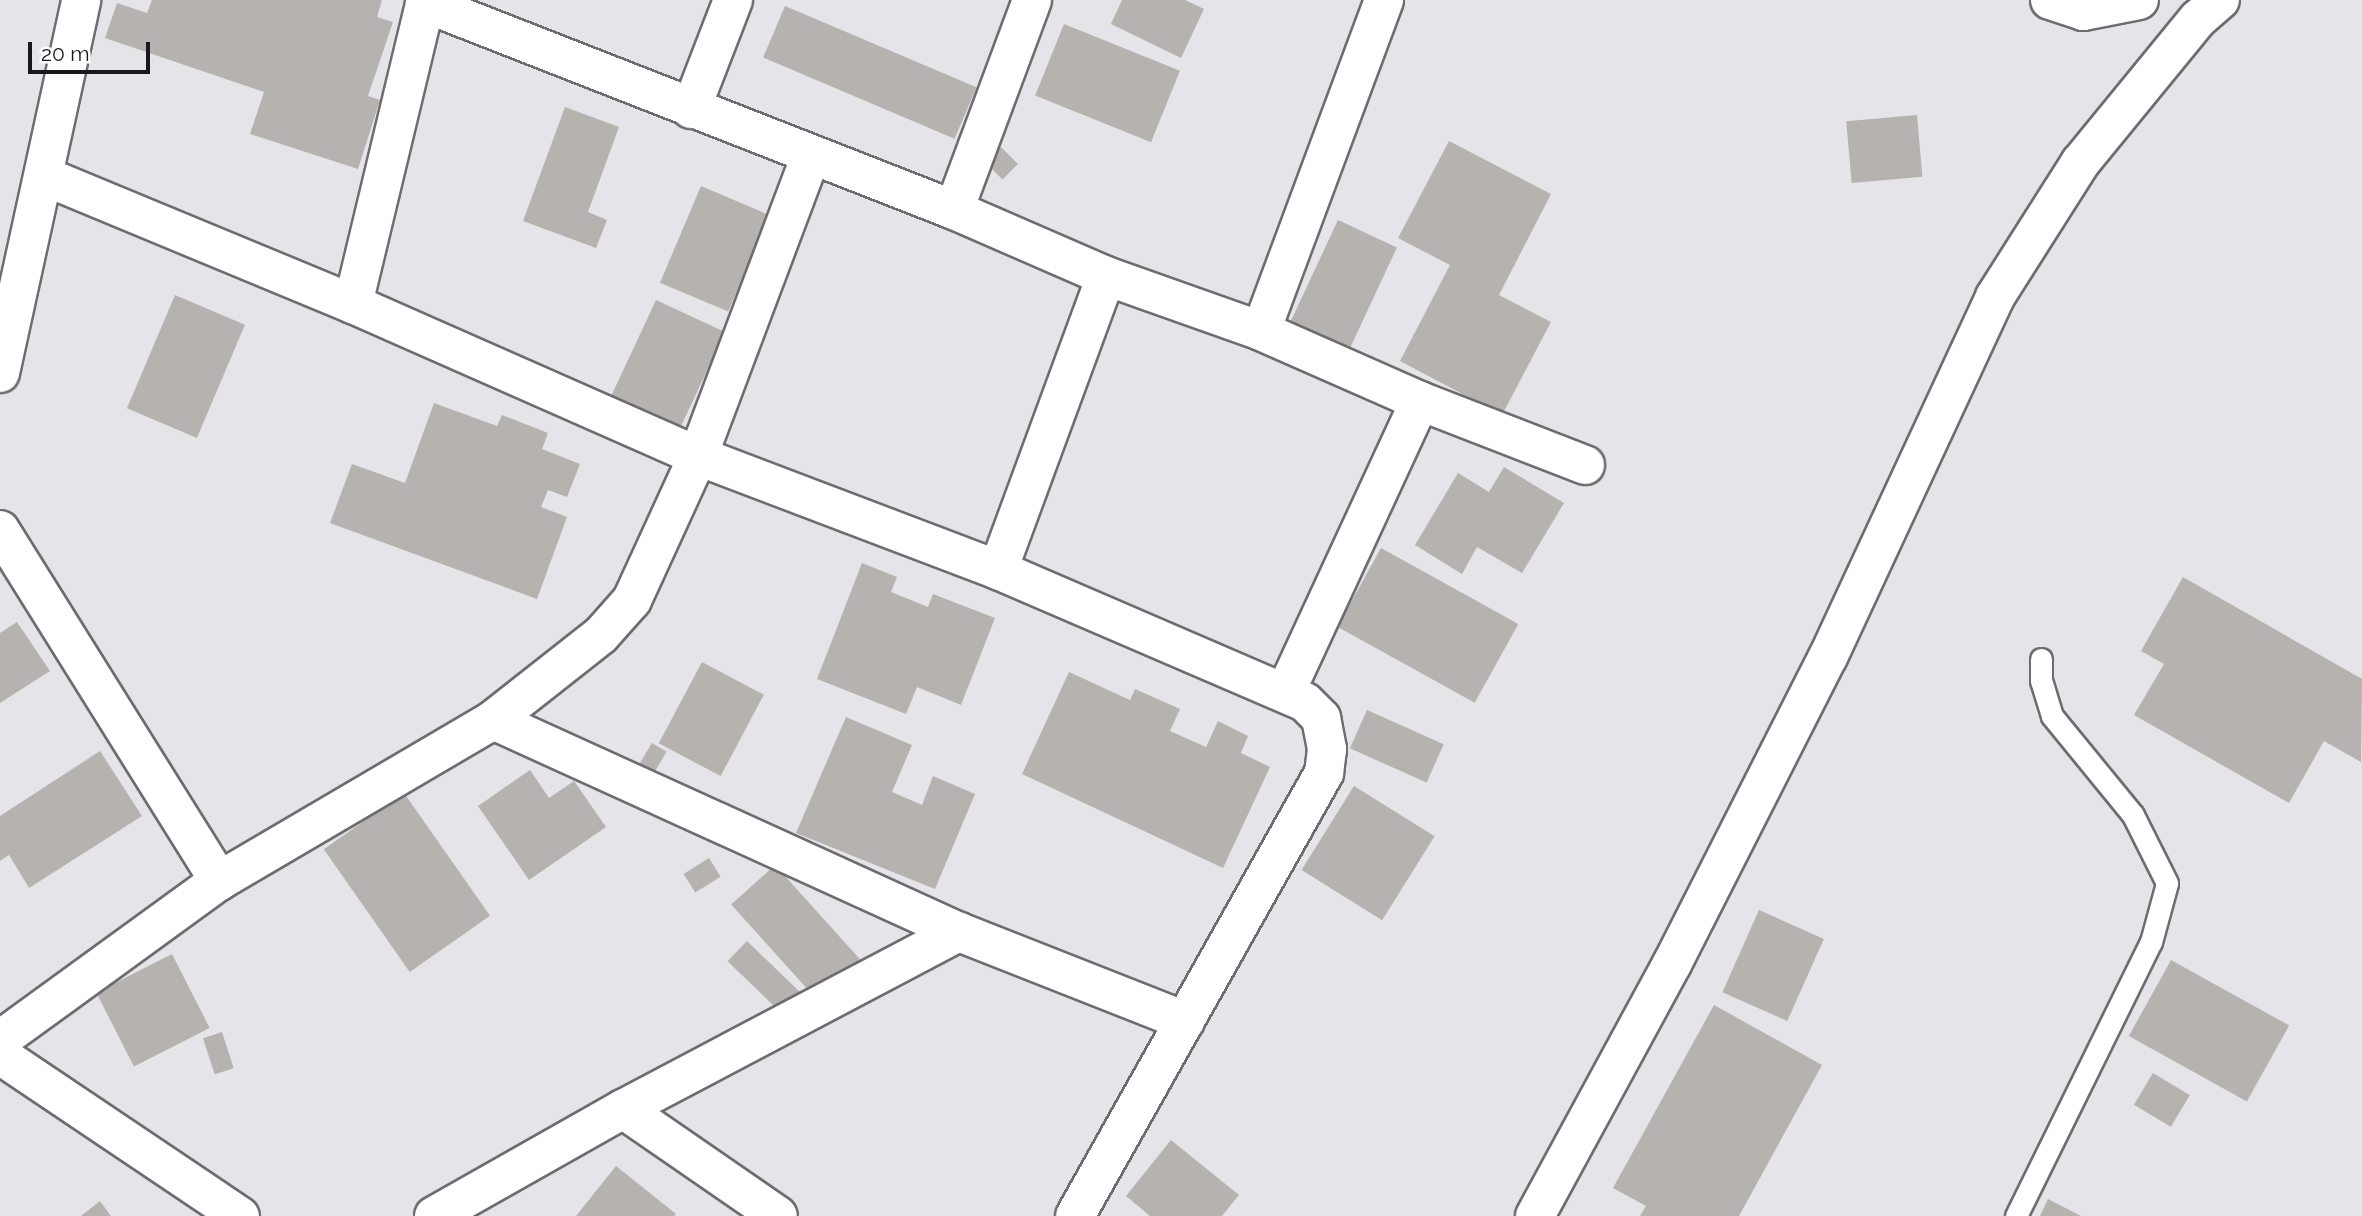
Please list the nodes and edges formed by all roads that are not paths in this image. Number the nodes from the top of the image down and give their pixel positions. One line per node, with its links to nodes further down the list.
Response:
1 (81, 0): 11 (street)
2 (733, 0): 9 (street)
3 (1032, 0): 12 (street)
4 (1384, 0): 15 (street)
5 (2139, 0): 8 (street)
6 (2220, 0): 35 (street)
7 (425, 1): 9 (street); 14 (street)
8 (2073, 4)
9 (691, 109): 10 (street)
10 (811, 156): 12 (street); 18 (street)
11 (44, 176): 14 (street); 16 (street)
12 (954, 210): 13 (street)
13 (1106, 276): 15 (street); 21 (street)
14 (353, 304): 18 (street)
15 (1261, 331): 17 (street)
16 (0, 373)
17 (1420, 401): 19 (street); 23 (street)
18 (698, 456): 21 (street); 24 (street)
19 (1585, 465)
20 (0, 530): 25 (street)
21 (998, 570): 23 (street)
22 (2042, 659): 36 (lane)
23 (1286, 691): 27 (street)
24 (493, 720): 25 (street); 26 (street)
25 (219, 881): 28 (street)
26 (959, 932): 27 (street); 30 (street)
27 (1185, 1021): 34 (street)
28 (0, 1040)
29 (0, 1055): 31 (street)
30 (623, 1109): 32 (street); 33 (street)
31 (240, 1216)
32 (434, 1216)
33 (778, 1216)
34 (1075, 1216)
35 (1535, 1216)
36 (2016, 1216)

